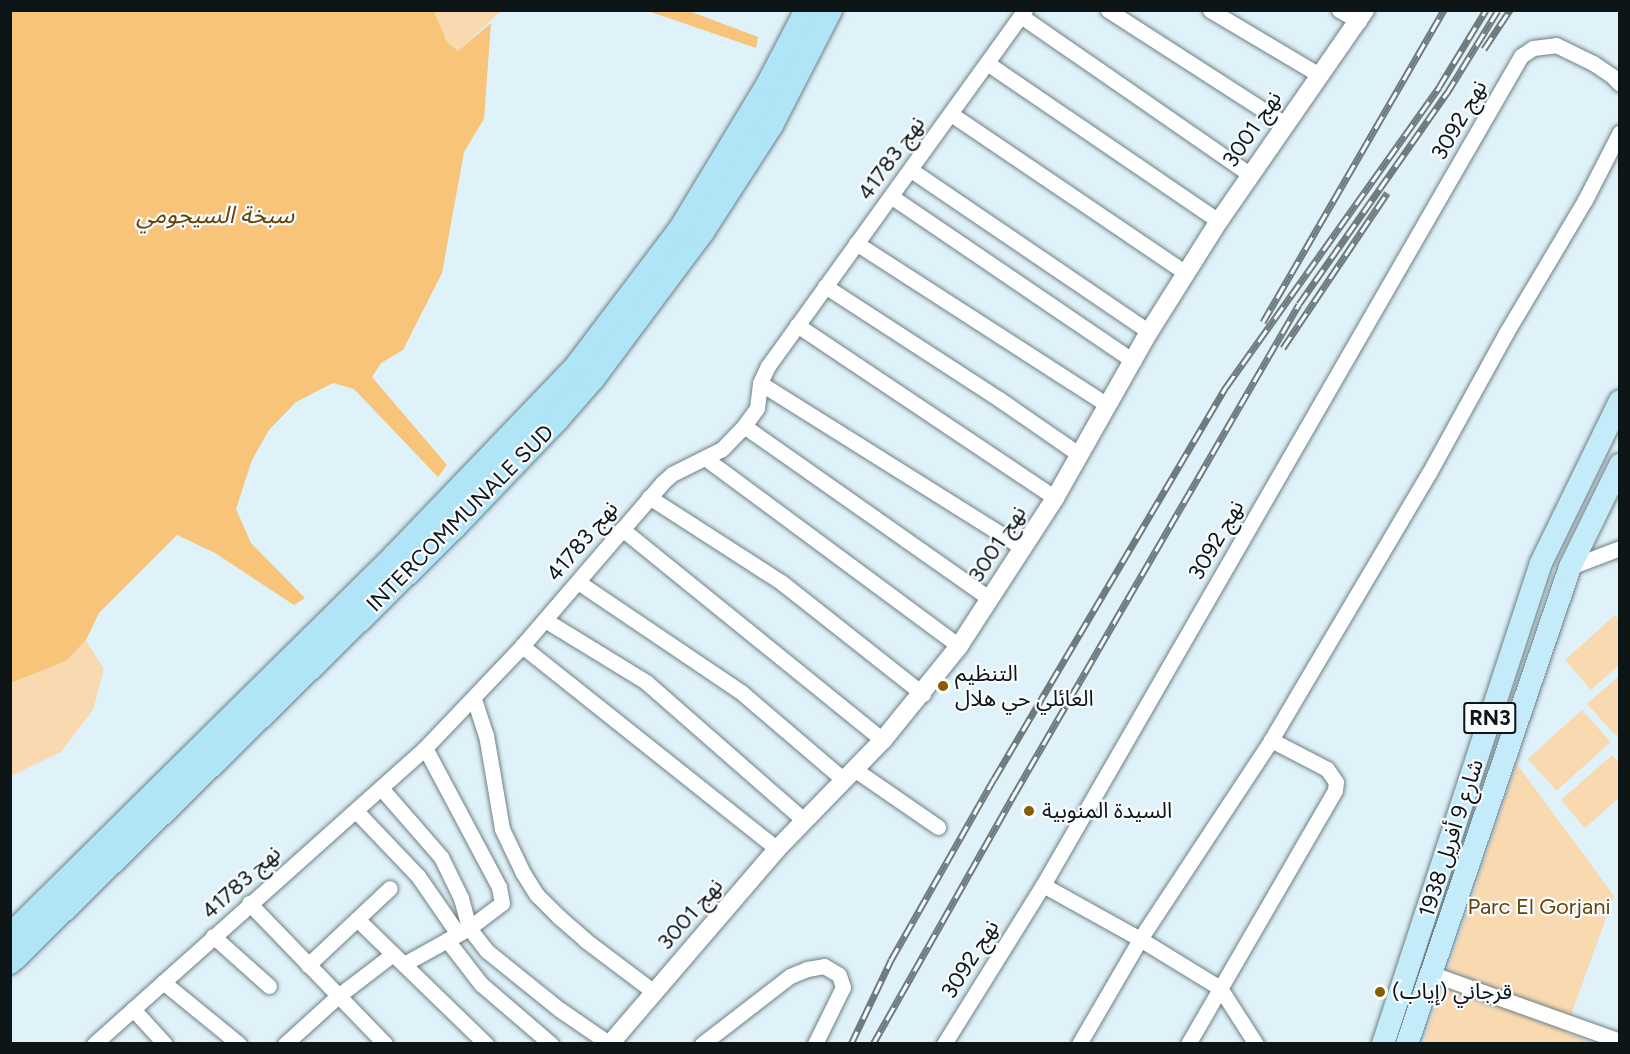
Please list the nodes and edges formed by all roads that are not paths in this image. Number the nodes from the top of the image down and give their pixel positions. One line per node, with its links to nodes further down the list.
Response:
1 (807, 10): 58 (highway, INTERCOMMUNALE SUD)
2 (830, 10): 62 (highway, INTERCOMMUNALE SUD)
3 (1108, 10): 12 (street)
4 (1210, 10): 9 (street)
5 (1339, 10): 7 (street)
6 (1023, 13): 8 (street, نهج 41783); 15 (street)
7 (1362, 16): 9 (street, نهج 3001)
8 (987, 63): 11 (street, نهج 41783); 17 (street)
9 (1318, 74): 12 (street, نهج 3001)
10 (1620, 84): 53 (street, نهج 3092)
11 (951, 114): 14 (street, نهج 41783); 19 (street)
12 (1285, 124): 15 (street, نهج 3001)
13 (1620, 132): 45 (street)
14 (911, 170): 16 (street, نهج 41783); 22 (street)
15 (1251, 175): 17 (street, نهج 3001)
16 (892, 197): 18 (street, نهج 41783); 23 (street)
17 (1219, 221): 19 (street, نهج 3001)
18 (856, 243): 20 (street, نهج 41783); 26 (street)
19 (1186, 273): 22 (street, نهج 3001)
20 (825, 286): 21 (street, نهج 41783); 28 (street)
21 (797, 326): 24 (street, نهج 41783); 32 (street)
22 (1149, 332): 23 (street, نهج 3001)
23 (1133, 361): 26 (street, نهج 3001)
24 (760, 383): 27 (street, نهج 41783); 34 (street)
25 (1620, 401): 86 (main road, شارع 9 أفريل 1938 / RN3)
26 (1107, 405): 28 (street, نهج 3001)
27 (744, 426): 29 (street, نهج 41783); 38 (street)
28 (1080, 455): 32 (street, نهج 3001)
29 (705, 458): 31 (street, نهج 41783); 41 (street)
30 (1620, 465): 36 (main road, شارع 9 أفريل 1938 / RN3)
31 (649, 497): 33 (street, نهج 41783); 42 (street)
32 (1055, 498): 34 (street, نهج 3001)
33 (622, 529): 37 (street, نهج 41783); 44 (street)
34 (1023, 548): 38 (street, نهج 3001)
35 (1620, 548): 36 (street)
36 (1570, 567): 64 (main road, شارع 9 أفريل 1938 / RN3)
37 (578, 582): 39 (street, نهج 41783); 47 (street)
38 (990, 599): 41 (street, نهج 3001)
39 (545, 620): 40 (street, نهج 41783); 50 (street)
40 (522, 646): 43 (street, نهج 41783); 52 (street)
41 (959, 646): 42 (street, نهج 3001)
42 (923, 694): 44 (street, نهج 3001)
43 (474, 699): 46 (street, نهج 41783); 68 (street)
44 (883, 740): 47 (street, نهج 3001)
45 (1271, 740): 60 (street); 67 (street)
46 (424, 748): 48 (street, نهج 41783); 57 (street)
47 (849, 775): 50 (street, نهج 3001); 51 (street)
48 (381, 788): 49 (street, نهج 41783); 57 (street)
49 (356, 811): 55 (street, نهج 41783); 57 (street)
50 (805, 821): 52 (street, نهج 3001)
51 (938, 826)
52 (777, 849): 68 (street, نهج 3001)
53 (1043, 885): 60 (street); 82 (street, نهج 3092)
54 (390, 888): 56 (street)
55 (249, 903): 59 (street, نهج 41783); 63 (street)
56 (357, 919): 61 (street); 63 (street)
57 (458, 934): 61 (street); 78 (street); 79 (street)
58 (10, 936)
59 (213, 936): 65 (street, نهج 41783); 66 (street)
60 (1140, 939): 67 (street); 83 (street)
61 (398, 959): 69 (street); 77 (street)
62 (10, 963)
63 (308, 965): 69 (street)
64 (1430, 974): 71 (street); 87 (main road, شارع 9 أفريل 1938 / RN3)
65 (163, 982): 70 (street, نهج 41783); 74 (street)
66 (268, 986)
67 (1220, 988): 84 (street); 85 (street)
68 (654, 992): 79 (street, نهج 3001)
69 (338, 996): 75 (street); 76 (street)
70 (133, 1009): 72 (street, نهج 41783); 73 (street)
71 (1620, 1041)
72 (94, 1044)
73 (165, 1044)
74 (239, 1044)
75 (285, 1044)
76 (385, 1044)
77 (486, 1044)
78 (551, 1044)
79 (610, 1044)
80 (702, 1044): 81 (street)
81 (815, 1044)
82 (944, 1044)
83 (1079, 1044)
84 (1188, 1044)
85 (1256, 1044)
86 (1383, 1044)
87 (1407, 1044)

